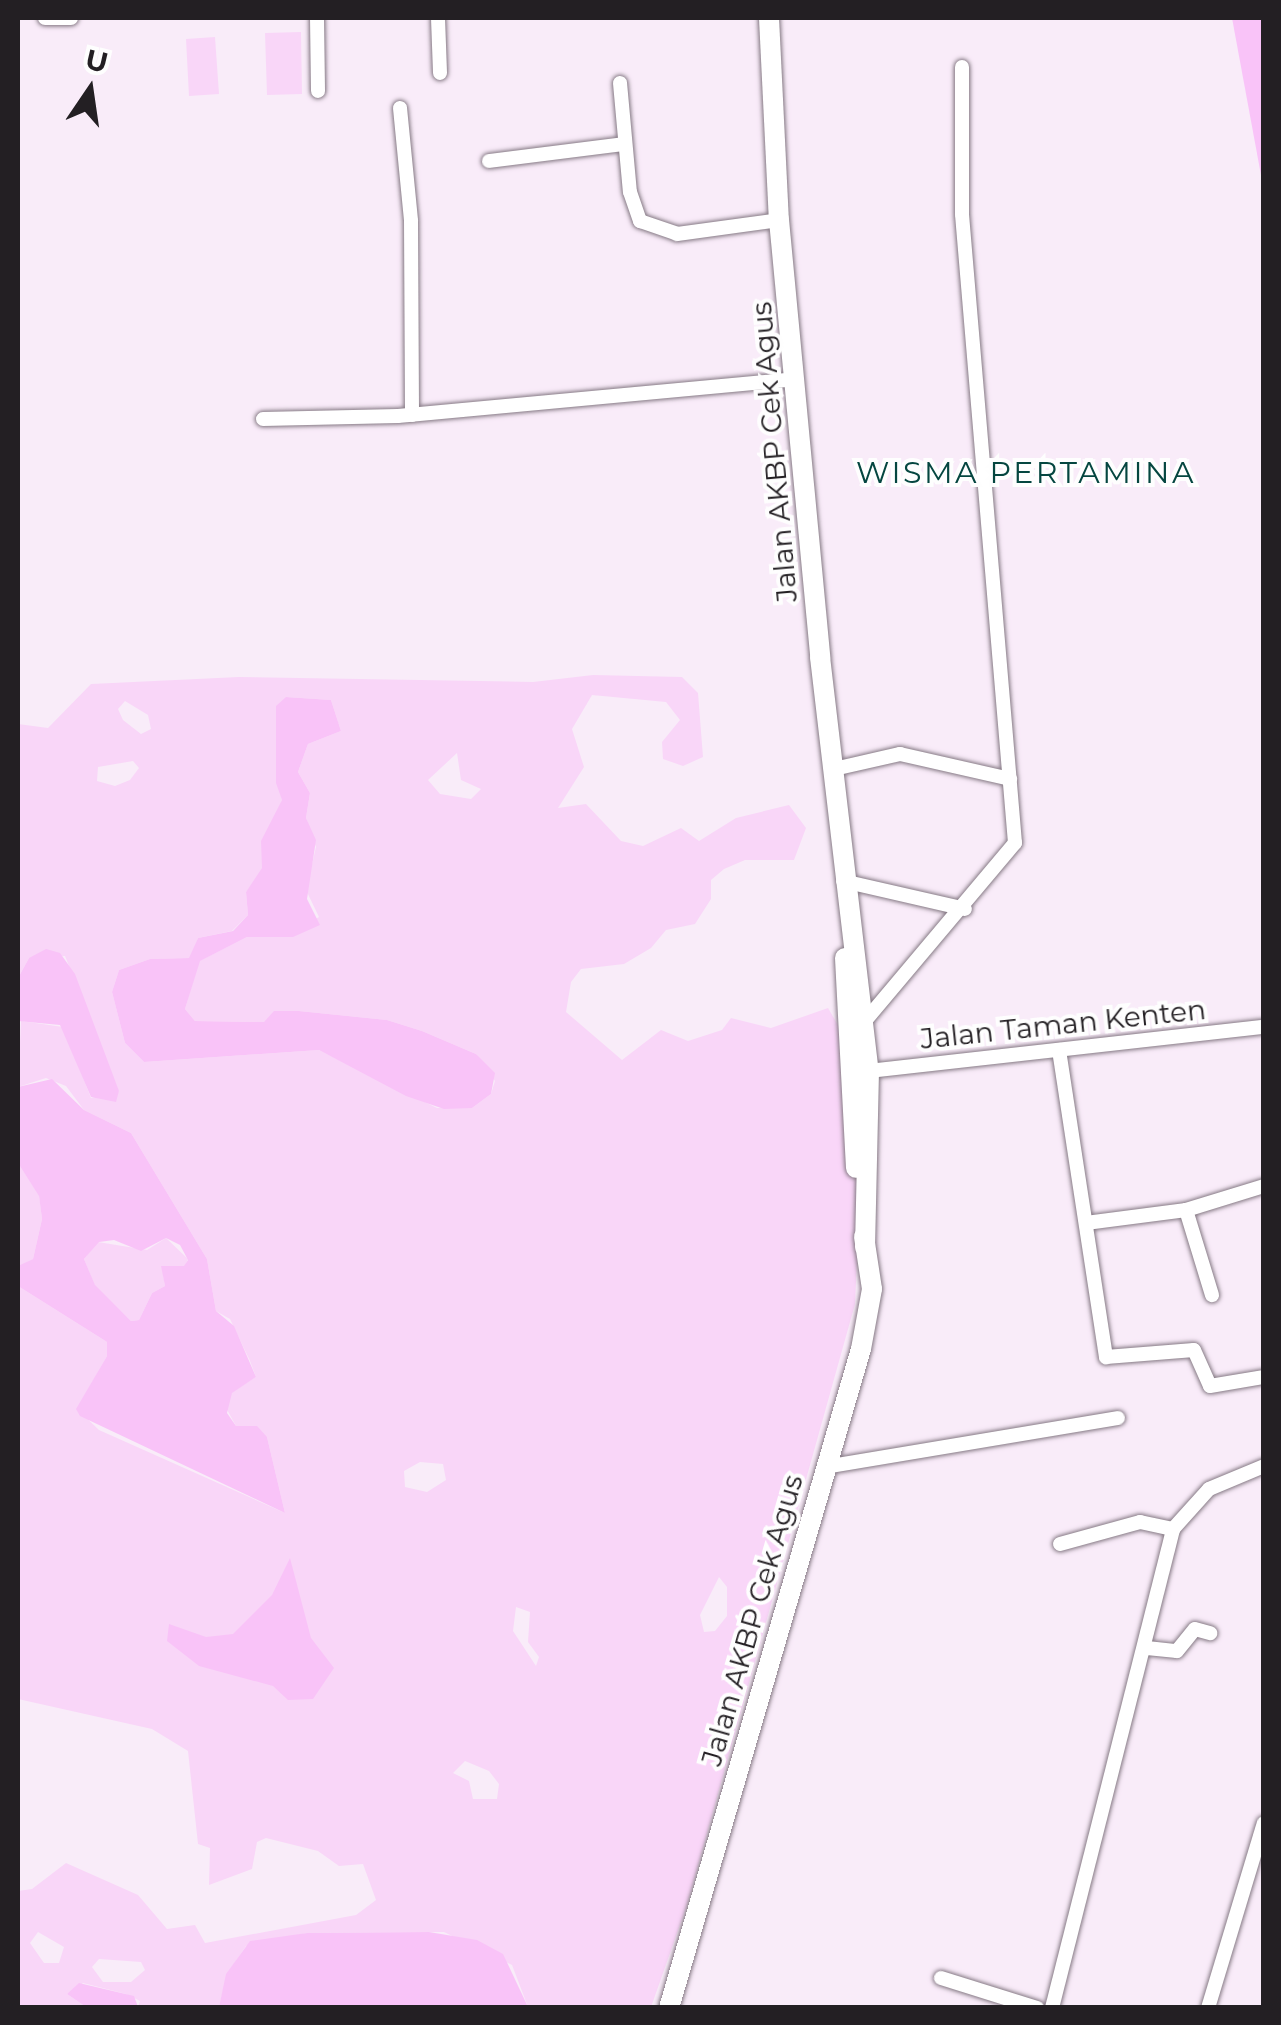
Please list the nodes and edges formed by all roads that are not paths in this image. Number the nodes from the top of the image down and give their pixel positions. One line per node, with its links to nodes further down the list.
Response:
1 (44, 18): 2 (street)
2 (70, 18)
3 (317, 18): 9 (street)
4 (438, 18): 7 (street)
5 (768, 18): 13 (main road, Jalan AKBP Cek Agus)
6 (962, 67): 18 (street)
7 (440, 74)
8 (620, 83): 11 (street)
9 (318, 91)
10 (400, 108): 15 (street)
11 (624, 144): 12 (street); 13 (street)
12 (489, 161)
13 (779, 220): 14 (main road, Jalan AKBP Cek Agus)
14 (794, 379): 15 (street); 17 (main road, Jalan AKBP Cek Agus)
15 (412, 415): 16 (street)
16 (263, 419)
17 (834, 769): 18 (street); 19 (main road, Jalan AKBP Cek Agus)
18 (1010, 778): 20 (street)
19 (844, 881): 20 (street); 21 (main road, Jalan AKBP Cek Agus); 28 (main road, Jalan AKBP Cek Agus)
20 (965, 909): 21 (street)
21 (865, 1022): 24 (main road, Jalan AKBP Cek Agus)
22 (1264, 1027): 23 (street, Jalan Taman Kenten)
23 (1059, 1050): 24 (street, Jalan Taman Kenten); 27 (street)
24 (869, 1071): 28 (main road, Jalan AKBP Cek Agus)
25 (1264, 1186): 26 (street)
26 (1186, 1210): 27 (street); 29 (street)
27 (1086, 1223): 30 (street)
28 (865, 1247): 33 (main road, Jalan AKBP Cek Agus)
29 (1212, 1295)
30 (1264, 1377)
31 (1118, 1418): 33 (street)
32 (1264, 1466): 34 (street)
33 (825, 1468): 40 (main road, Jalan AKBP Cek Agus)
34 (1173, 1529): 35 (street); 37 (street)
35 (1060, 1544)
36 (1210, 1633): 37 (street)
37 (1147, 1648): 42 (street)
38 (1264, 1822): 43 (street)
39 (941, 1978): 41 (street)
40 (669, 2008)
41 (1037, 2008)
42 (1052, 2008)
43 (1208, 2008)

